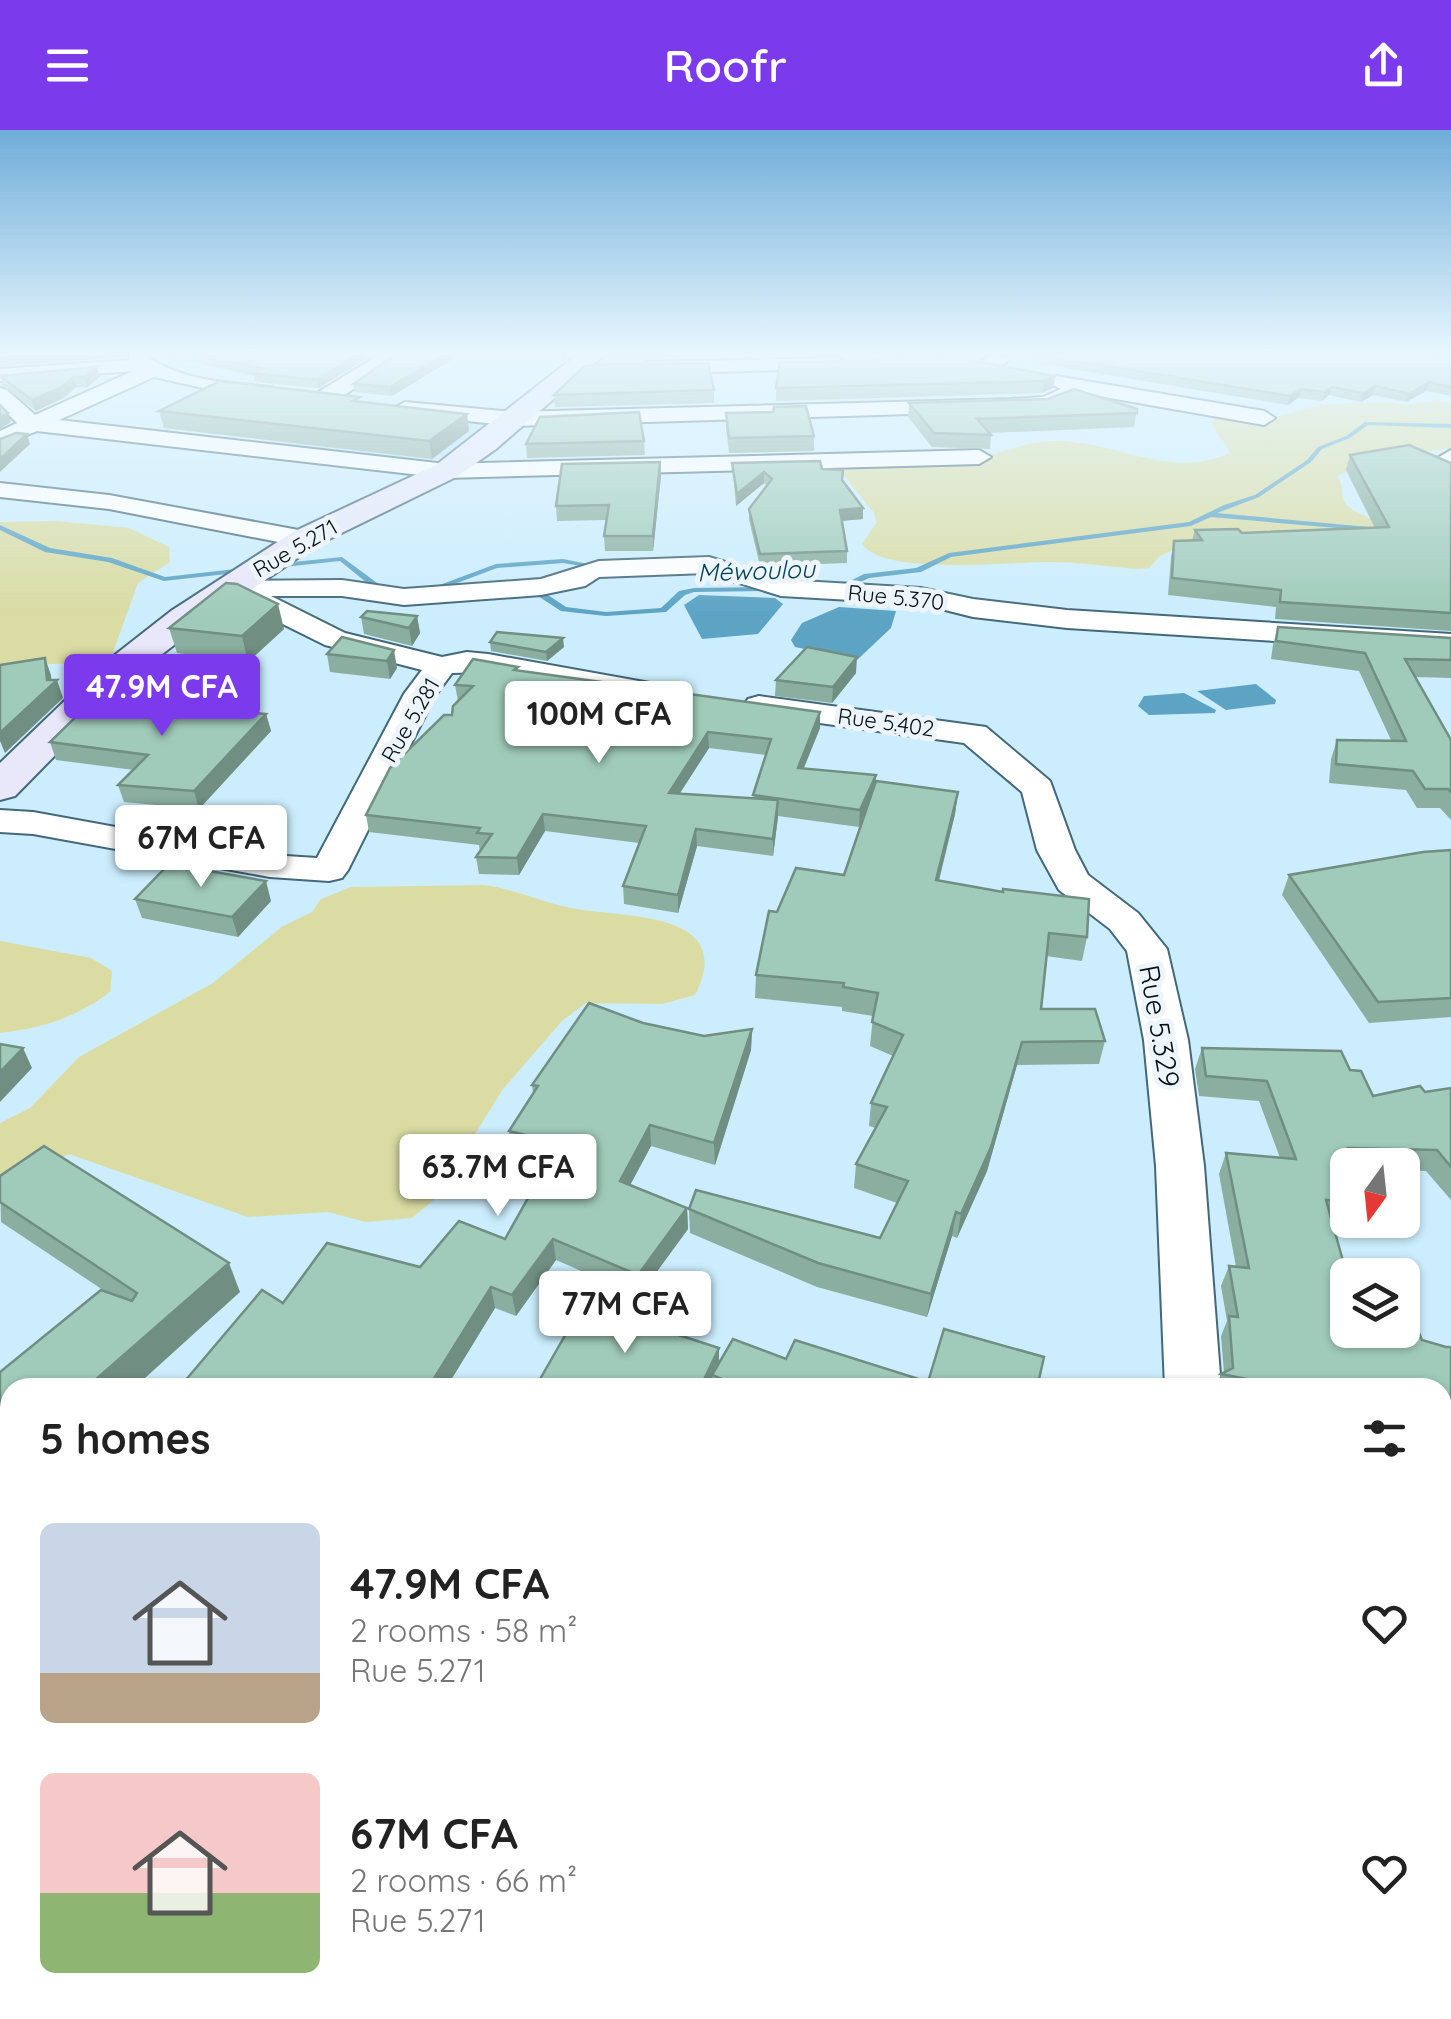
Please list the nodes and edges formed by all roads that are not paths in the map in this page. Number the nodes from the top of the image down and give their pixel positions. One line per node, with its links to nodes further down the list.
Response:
1 (170, 439): 4 (street)
2 (489, 439): 4 (street, Rue 5.271)
3 (979, 457): 4 (street)
4 (446, 472): 6 (street, Rue 5.271)
5 (0, 490): 6 (street)
6 (304, 539): 7 (street, Rue 5.271)
7 (230, 587): 8 (street, Rue 5.370); 9 (street, Rue 5.281); 13 (street, Rue 5.271)
8 (1451, 643)
9 (442, 666): 10 (street); 14 (street, Rue 5.281)
10 (697, 699)
11 (732, 702): 12 (street, Rue 5.402)
12 (974, 734): 15 (street, Rue 5.329)
13 (4, 778)
14 (0, 820)
15 (1192, 1378)

